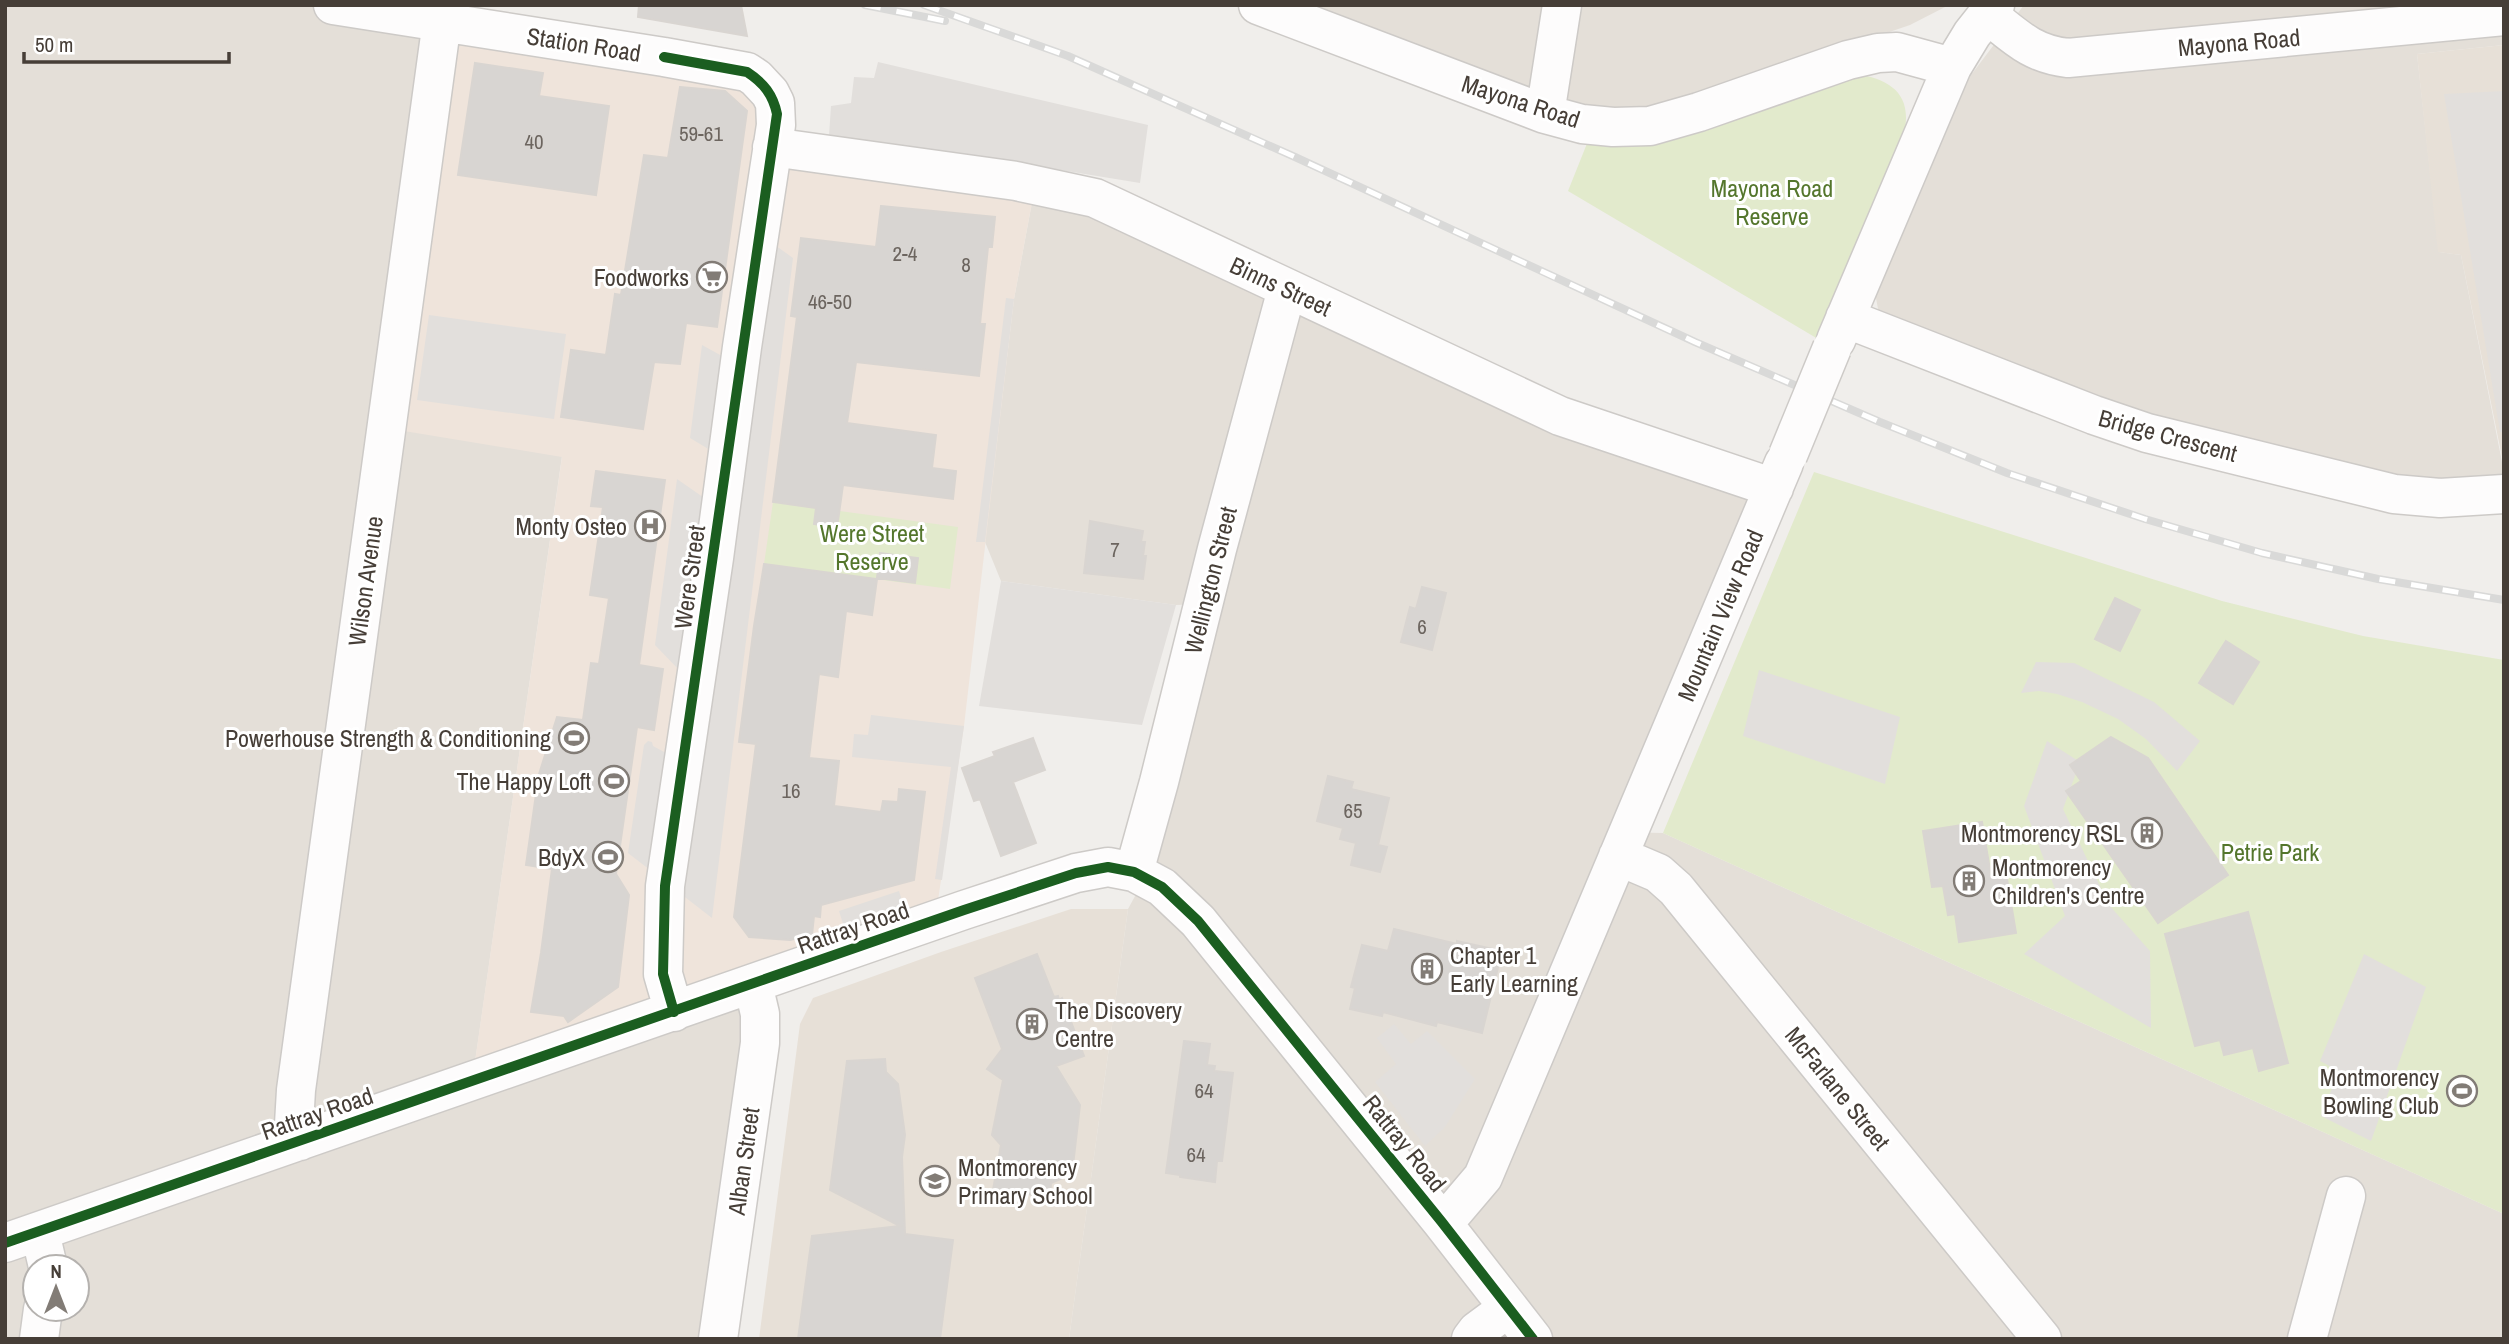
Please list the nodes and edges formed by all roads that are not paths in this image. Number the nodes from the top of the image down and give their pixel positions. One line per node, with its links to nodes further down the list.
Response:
1 (333, 5): 6 (street, Station Road)
2 (1258, 5): 8 (street, Mayona Road)
3 (1562, 5): 8 (street)
4 (1991, 10): 5 (street, Mayona Road); 7 (street, Mountain View Road)
5 (2504, 16)
6 (442, 21): 9 (street, Station Road); 18 (street, Wilson Avenue)
7 (1952, 67): 8 (street, Mayona Road); 11 (street, Mountain View Road)
8 (1545, 114)
9 (772, 147): 10 (street, Binns Street); 17 (street, Were Street)
10 (1287, 289): 12 (street, Binns Street); 15 (street, Wellington Street)
11 (1839, 333): 12 (street, Mountain View Road, bridge); 13 (street, Bridge Crescent)
12 (1781, 471): 14 (street, Mountain View Road)
13 (2504, 494)
14 (1618, 856): 20 (street, Mountain View Road); 26 (street, McFarlane Street)
15 (1134, 872): 16 (street, Rattray Road); 20 (street, Rattray Road)
16 (753, 984): 17 (street, Rattray Road); 23 (street, Alban Street)
17 (674, 1012): 18 (street, Rattray Road)
18 (299, 1142): 21 (street, Rattray Road)
19 (2346, 1196): 27 (street)
20 (1441, 1221): 22 (street, Rattray Road)
21 (31, 1247)
22 (1508, 1308): 24 (street); 25 (street, Rattray Road)
23 (718, 1339)
24 (1471, 1339)
25 (1533, 1339)
26 (2042, 1339)
27 (2307, 1339)

